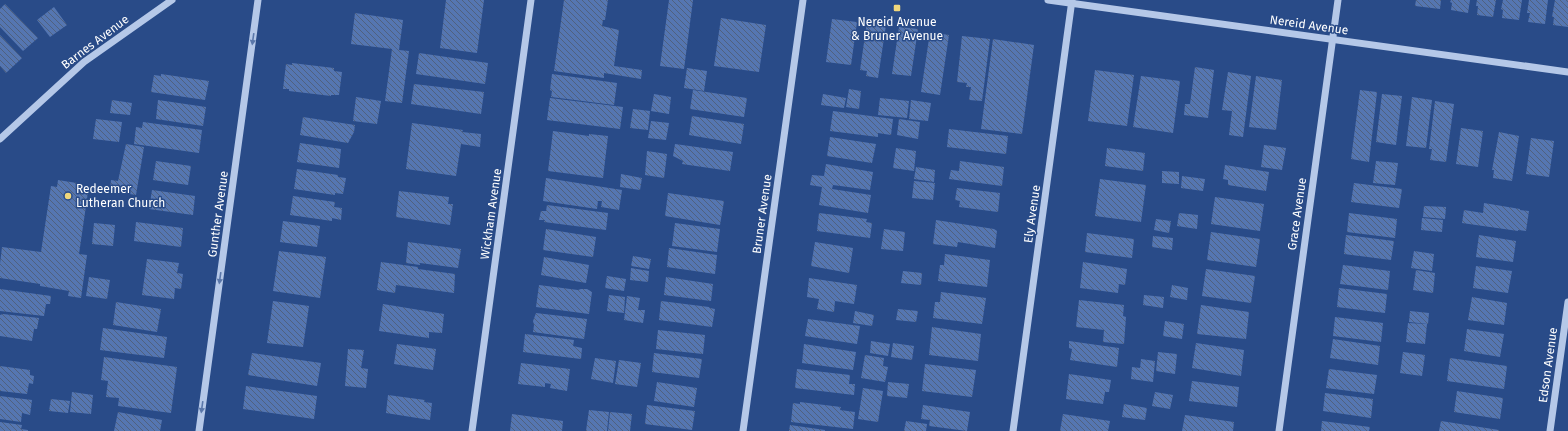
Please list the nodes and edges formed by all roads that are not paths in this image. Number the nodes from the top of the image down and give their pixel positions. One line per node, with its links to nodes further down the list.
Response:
1 (172, 0): 10 (street, Barnes Avenue)
2 (258, 0): 12 (street, Gunther Avenue, one-way to 12)
3 (531, 0): 13 (street, Wickham Avenue)
4 (803, 0): 14 (street, Bruner Avenue)
5 (1048, 0): 7 (street, Nereid Avenue)
6 (1338, 0): 8 (street, Grace Avenue)
7 (1072, 2): 8 (street, Nereid Avenue); 15 (street, Ely Avenue)
8 (1332, 39): 9 (street, Nereid Avenue); 16 (street, Grace Avenue)
9 (1568, 72)
10 (0, 139)
11 (1568, 302): 17 (street, Edson Avenue)
12 (199, 431)
13 (472, 431)
14 (743, 431)
15 (1013, 431)
16 (1279, 431)
17 (1550, 431)

